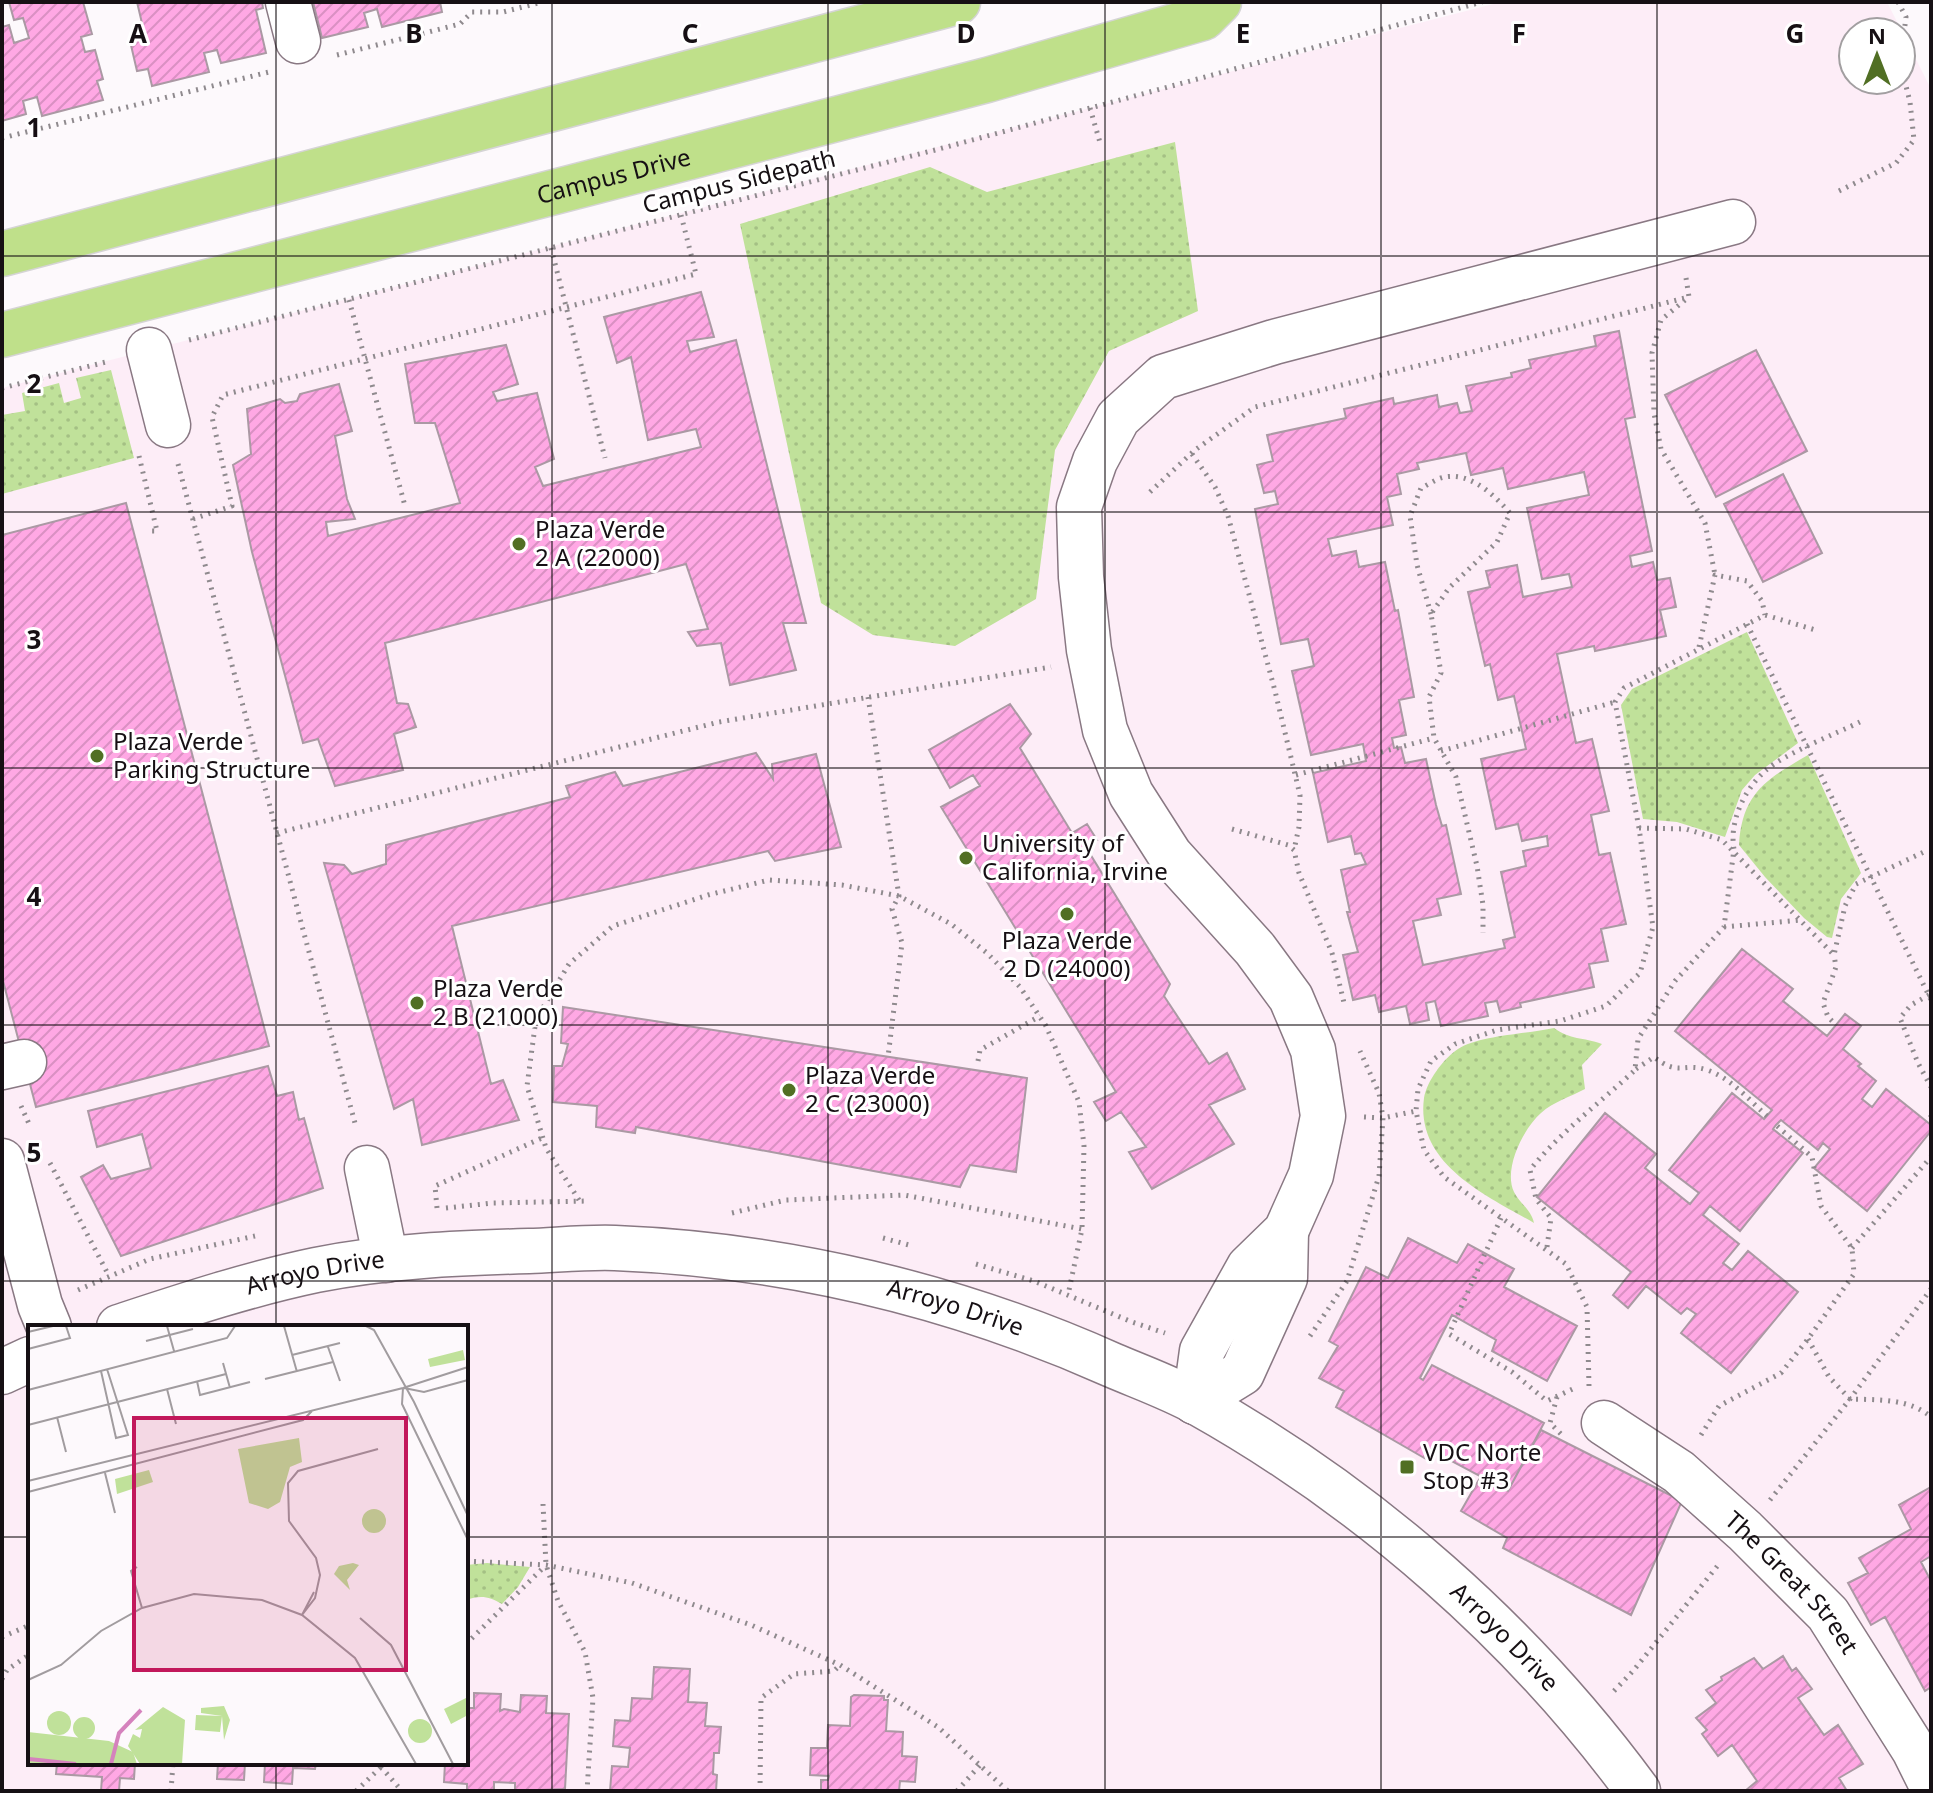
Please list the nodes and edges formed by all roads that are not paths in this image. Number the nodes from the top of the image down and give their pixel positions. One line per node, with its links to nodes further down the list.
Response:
1 (958, 2): 4 (main road)
2 (1219, 2): 5 (main road, Campus Drive)
3 (1733, 222): 15 (street)
4 (2, 254)
5 (2, 335)
6 (149, 350): 7 (street)
7 (168, 425)
8 (20, 1150): 11 (street)
9 (367, 1168): 10 (street)
10 (386, 1260): 12 (street, Arroyo Drive); 15 (street, Arroyo Drive)
11 (48, 1325)
12 (125, 1325)
13 (28, 1360): 14 (street)
14 (2, 1372)
15 (1195, 1402): 18 (street, Arroyo Drive)
16 (1604, 1423): 17 (street, The Great Street)
17 (1931, 1784)
18 (1638, 1791)

